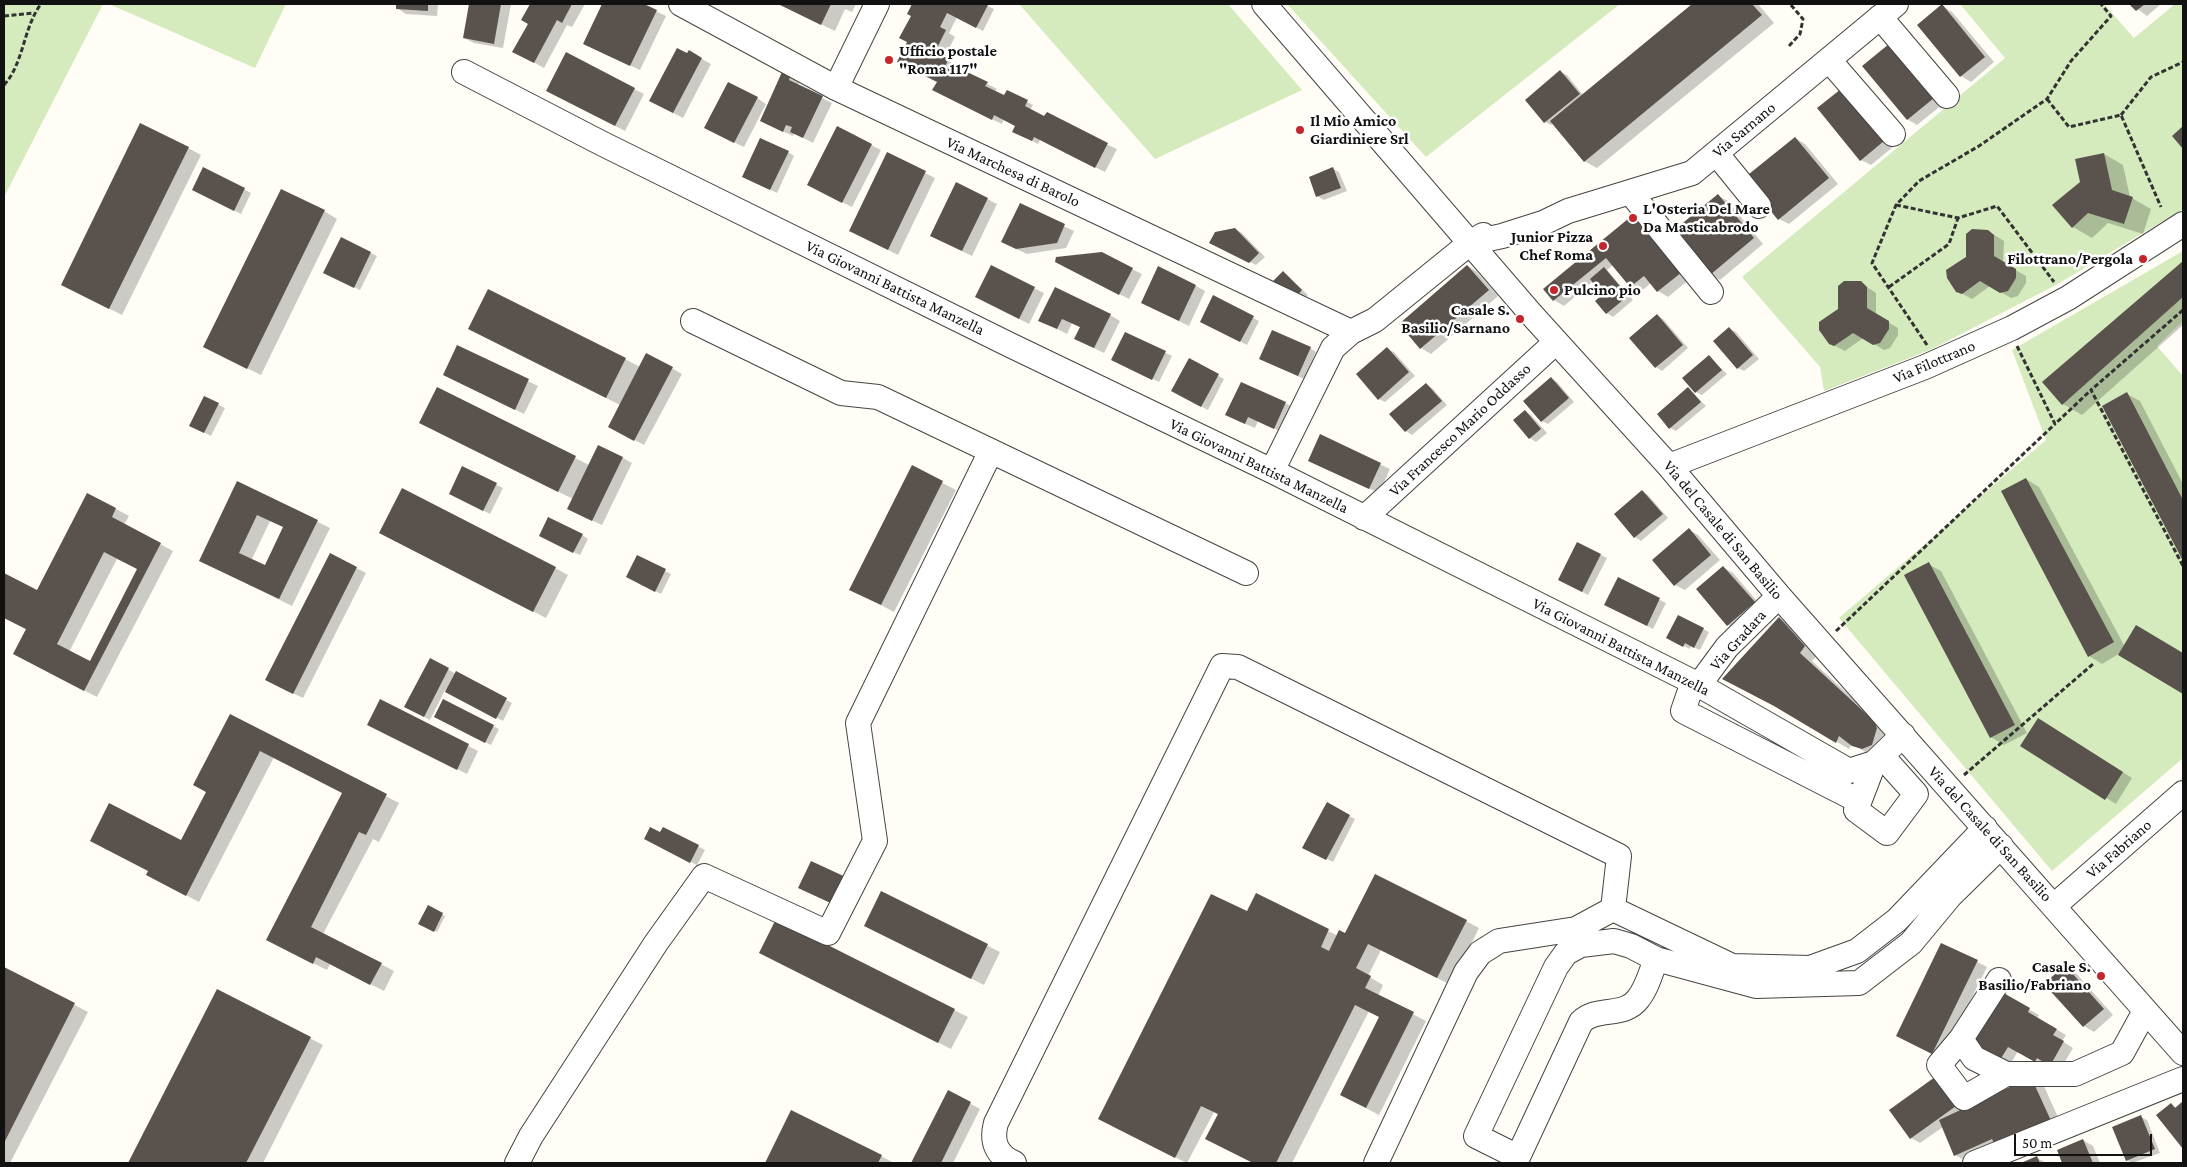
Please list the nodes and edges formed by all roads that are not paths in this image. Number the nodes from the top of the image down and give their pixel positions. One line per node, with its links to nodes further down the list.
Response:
1 (680, 4): 7 (street, Via Marchesa di Barolo)
2 (877, 4): 7 (street)
3 (1264, 4): 14 (street, Via del Casale di San Basilio)
4 (1888, 10): 5 (street, Via Sarnano); 8 (street)
5 (1829, 60): 9 (street); 10 (street, Via Sarnano)
6 (464, 72): 21 (street, Via Giovanni Battista Manzella)
7 (836, 88): 17 (street, Via Marchesa di Barolo)
8 (1947, 96)
9 (1894, 134)
10 (1716, 153): 11 (street, Via Sarnano); 12 (street)
11 (1630, 192): 14 (street, Via Sarnano); 15 (street)
12 (1759, 206)
13 (2183, 224): 20 (street, Via Filottrano)
14 (1470, 243): 17 (street, Via Sarnano); 18 (street, Via del Casale di San Basilio)
15 (1711, 292)
16 (693, 321): 19 (street)
17 (1351, 332): 21 (street, Via Sarnano)
18 (1556, 342): 20 (street, Via del Casale di San Basilio); 22 (street, Via Francesco Mario Oddasso)
19 (991, 451): 23 (street); 42 (street)
20 (1669, 466): 24 (street, Via del Casale di San Basilio)
21 (1272, 471): 22 (street, Via Giovanni Battista Manzella)
22 (1364, 518): 25 (street, Via Giovanni Battista Manzella)
23 (1246, 573)
24 (1779, 596): 25 (street, Via Gradara); 26 (street, Via del Casale di San Basilio)
25 (1696, 684): 27 (street, Via Giovanni Battista Manzella); 29 (street, Via Gradara)
26 (1903, 735): 27 (street, Via Giovanni Battista Manzella); 30 (street, Via del Casale di San Basilio)
27 (1878, 760): 29 (street); 29 (street)
28 (2183, 793): 32 (street, Via Fabriano)
29 (1860, 801)
30 (1985, 828): 31 (street, Via del Casale di San Basilio); 33 (street)
31 (2001, 846): 32 (street, Via del Casale di San Basilio); 34 (street)
32 (2054, 906): 36 (street, Via del Casale di San Basilio)
33 (1613, 909): 43 (street); 44 (street)
34 (1656, 959): 34 (street)
35 (1998, 980): 37 (street)
36 (2145, 1010): 38 (street, Via del Casale di San Basilio); 39 (street)
37 (1962, 1038): 39 (street); 39 (street)
38 (2183, 1054)
39 (2006, 1074)
40 (2183, 1079): 41 (street)
41 (1979, 1162)
42 (517, 1163)
43 (1014, 1163)
44 (1376, 1163)

